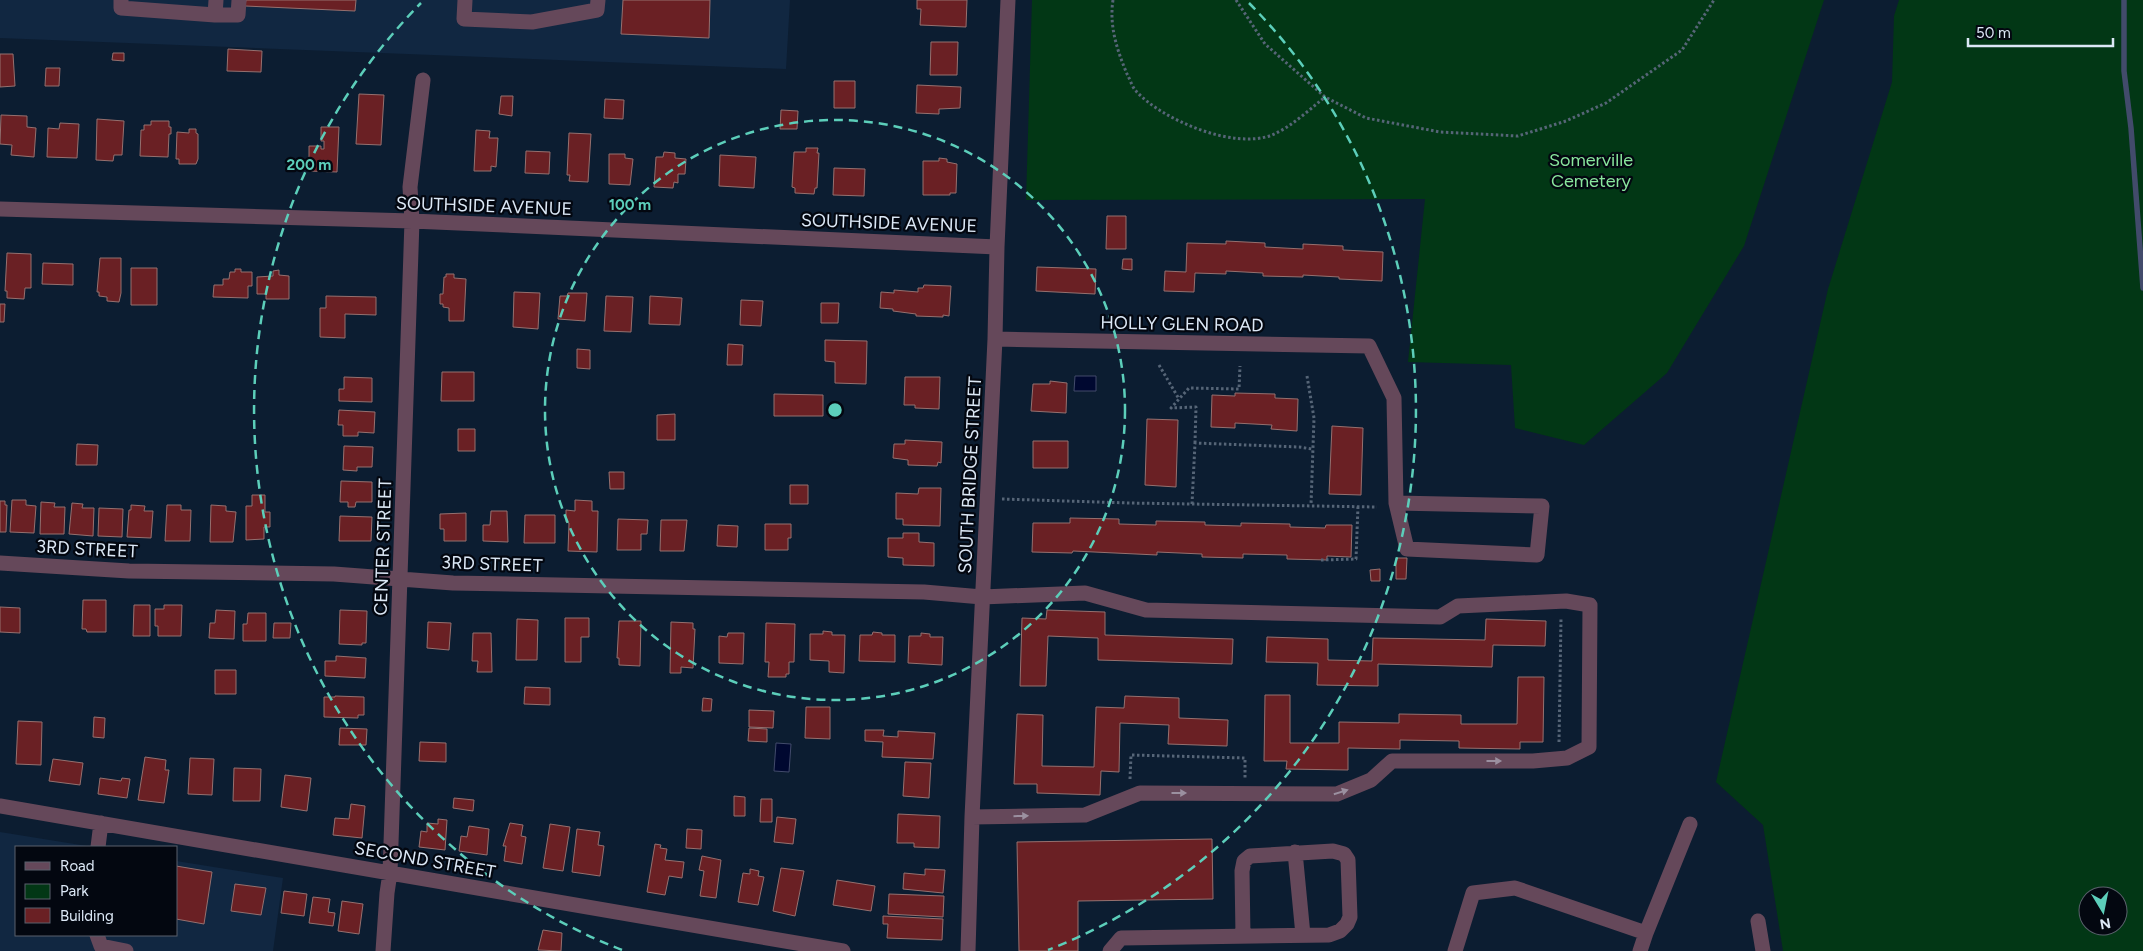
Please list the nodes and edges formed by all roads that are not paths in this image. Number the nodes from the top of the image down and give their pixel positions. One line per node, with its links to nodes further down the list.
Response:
1 (121, 0): 6 (street)
2 (239, 0): 6 (street)
3 (465, 0): 4 (street)
4 (598, 0)
5 (1008, 0): 10 (street, SOUTH BRIDGE STREET)
6 (215, 7)
7 (423, 80): 9 (street, CENTER STREET)
8 (0, 209): 9 (street, SOUTHSIDE AVENUE)
9 (412, 222): 10 (street, SOUTHSIDE AVENUE); 14 (street, CENTER STREET)
10 (997, 247): 11 (street, SOUTH BRIDGE STREET)
11 (995, 340): 12 (street, HOLLY GLEN ROAD); 15 (street, SOUTH BRIDGE STREET)
12 (1396, 503): 12 (street)
13 (0, 563): 14 (street, 3RD STREET)
14 (401, 579): 15 (street, 3RD STREET); 22 (street, CENTER STREET)
15 (982, 597): 17 (street, SOUTH BRIDGE STREET); 17 (street, 3RD STREET, one-way to 15)
16 (0, 806): 18 (street, SECOND STREET)
17 (972, 816): 31 (street, SOUTH BRIDGE STREET)
18 (101, 823): 20 (street); 22 (street, SECOND STREET)
19 (1690, 824): 24 (street)
20 (98, 846)
21 (1295, 852): 25 (street); 25 (street); 27 (street)
22 (390, 873): 29 (street, CENTER STREET); 30 (street, SECOND STREET)
23 (1758, 921): 35 (street)
24 (1646, 933): 33 (street); 34 (street)
25 (1303, 935): 27 (street)
26 (96, 936): 28 (street)
27 (1243, 936): 32 (street)
28 (126, 951)
29 (382, 951)
30 (843, 951)
31 (968, 951)
32 (1110, 951)
33 (1455, 951)
34 (1640, 951)
35 (1763, 951)

